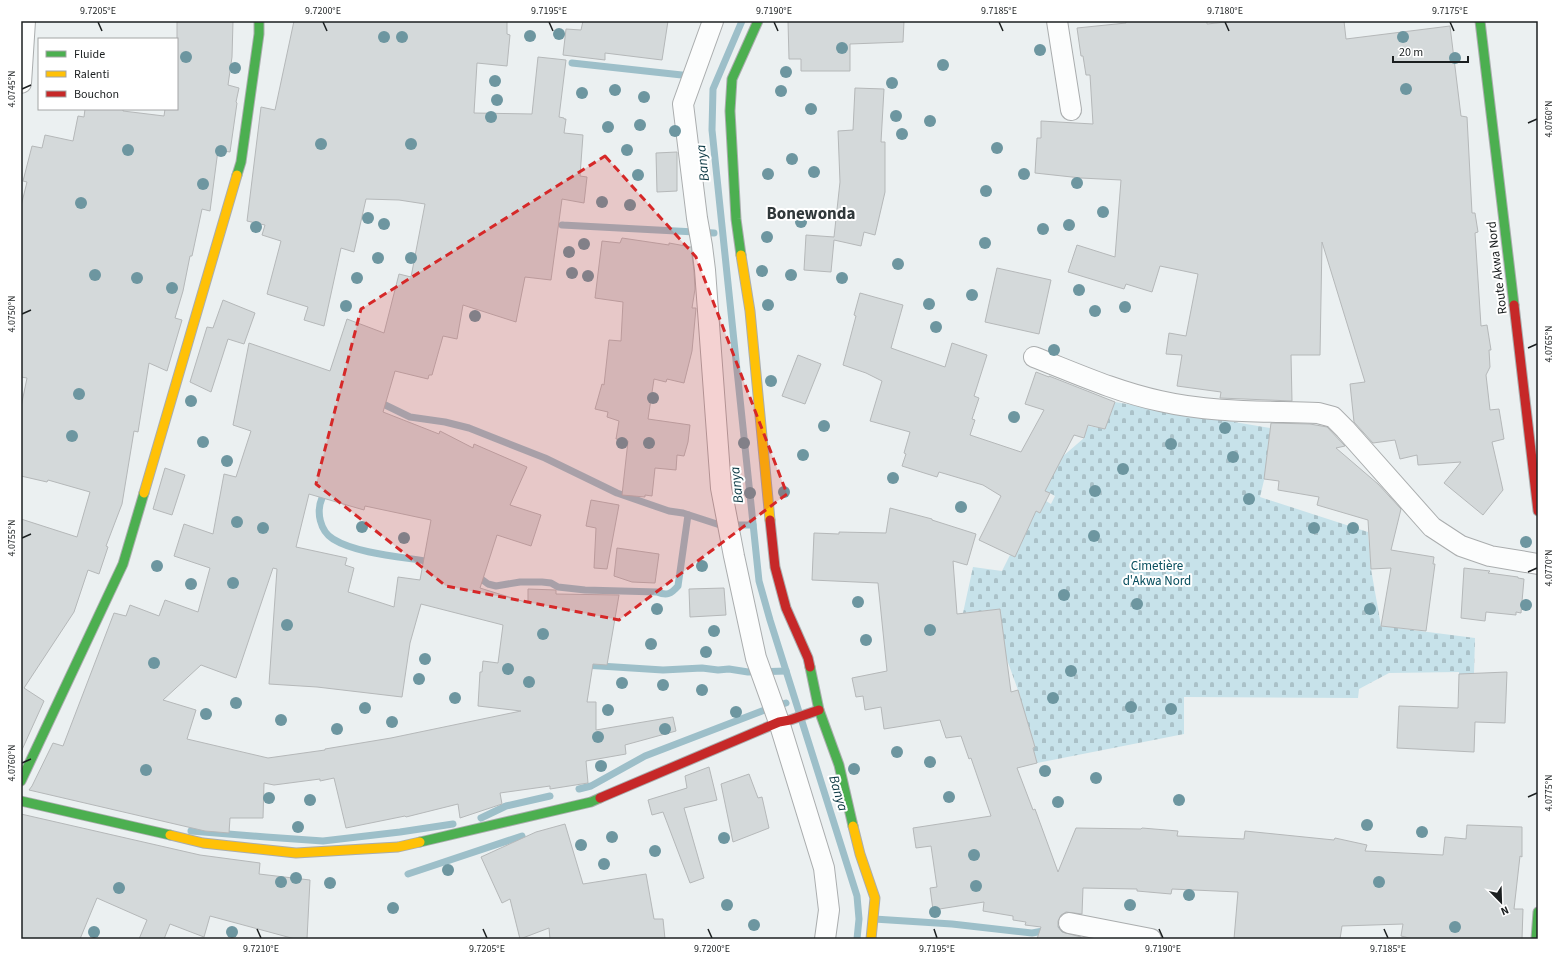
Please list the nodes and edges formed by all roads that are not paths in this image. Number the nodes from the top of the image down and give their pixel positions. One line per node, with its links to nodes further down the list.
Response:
1 (25, 21): 7 (street)
2 (259, 21): 14 (street)
3 (713, 21): 13 (street)
4 (758, 21): 12 (street)
5 (1058, 21): 8 (street)
6 (1480, 21): 10 (street, Route Akwa Nord)
7 (21, 83)
8 (1071, 110)
9 (1034, 357): 11 (street)
10 (1538, 511)
11 (1538, 564)
12 (814, 711): 13 (street); 19 (street)
13 (785, 721): 15 (street); 18 (street)
14 (21, 781)
15 (21, 801)
16 (1538, 912): 21 (street)
17 (1069, 923): 20 (street)
18 (825, 939)
19 (872, 939)
20 (1150, 939)
21 (1536, 939)

